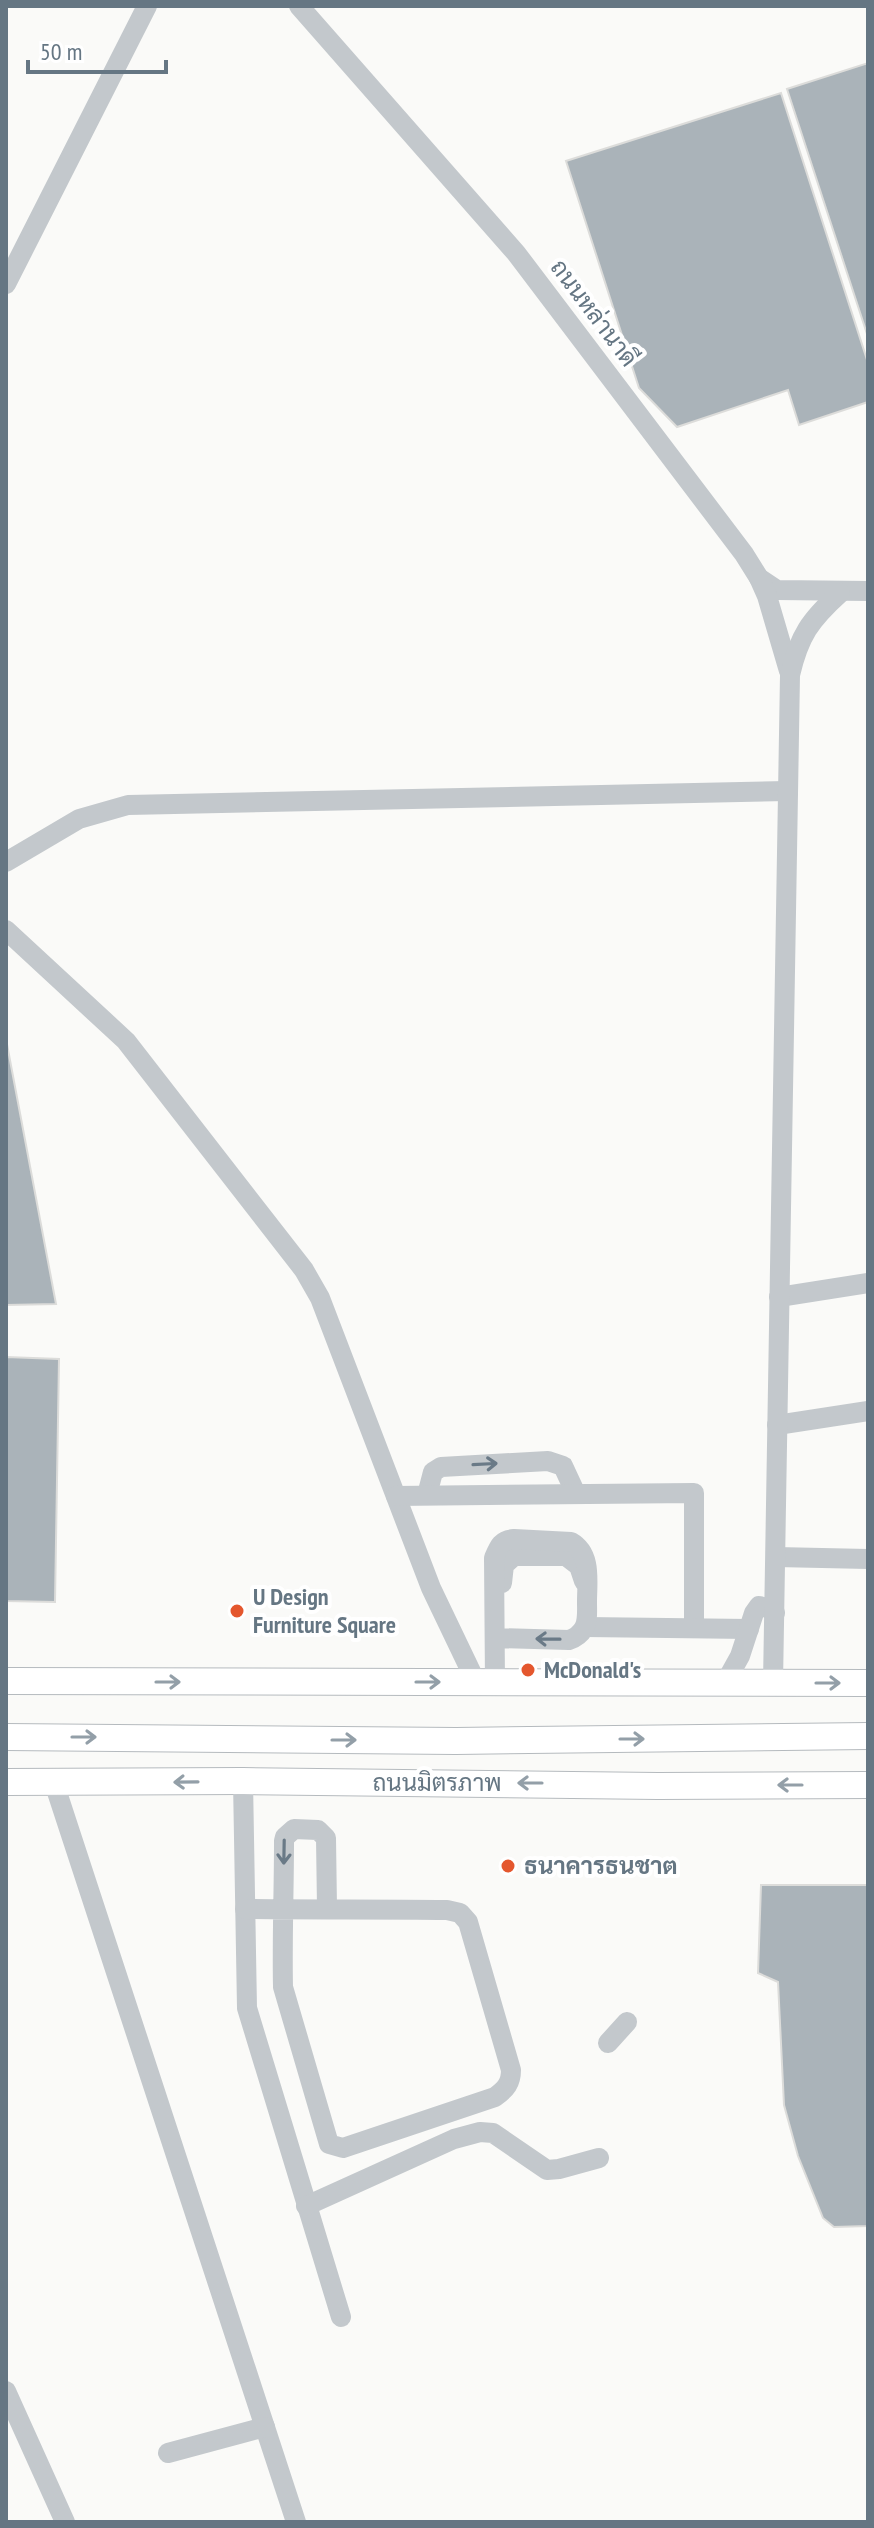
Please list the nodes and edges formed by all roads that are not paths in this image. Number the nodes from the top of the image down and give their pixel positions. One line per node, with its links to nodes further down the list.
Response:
1 (147, 6): 3 (street)
2 (299, 6): 4 (street, ถนนหล่านาดี)
3 (6, 284)
4 (759, 578): 6 (street); 7 (street, ถนนหล่านาดี)
5 (868, 591): 6 (street)
6 (840, 593): 7 (street)
7 (790, 675): 8 (street)
8 (787, 791): 9 (street); 12 (street)
9 (6, 862)
10 (6, 930): 17 (street)
11 (868, 1283): 12 (street)
12 (779, 1297): 14 (street)
13 (868, 1411): 14 (street)
14 (777, 1425): 18 (street)
15 (576, 1494): 16 (street); 16 (street, one-way to 15); 22 (street)
16 (427, 1495): 17 (street)
17 (396, 1496): 26 (street)
18 (776, 1557): 19 (street); 20 (street)
19 (868, 1559)
20 (775, 1613): 23 (street); 28 (street)
21 (585, 1627): 22 (street); 24 (street, one-way to 24); 24 (street)
22 (694, 1628): 23 (street)
23 (749, 1629): 27 (street)
24 (496, 1638): 26 (street)
25 (6, 1681): 26 (main road, one-way to 26)
26 (486, 1682): 27 (main road)
27 (725, 1683): 28 (main road)
28 (773, 1683): 29 (main road, one-way to 29)
29 (868, 1683)
30 (868, 1736): 31 (main road, ถนนมิตรภาพ, one-way to 30)
31 (6, 1737)
32 (243, 1781): 34 (main road, ถนนมิตรภาพ, one-way to 34); 35 (main road, ถนนมิตรภาพ, one-way to 32); 37 (street)
33 (6, 1782): 34 (main road, ถนนมิตรภาพ)
34 (54, 1783): 45 (street)
35 (868, 1785)
36 (327, 1908): 38 (street); 38 (street, one-way to 38); 38 (street)
37 (245, 1909): 38 (street); 42 (street)
38 (284, 1909)
39 (627, 2022): 40 (street)
40 (608, 2043)
41 (599, 2158): 42 (street)
42 (306, 2206): 43 (street)
43 (341, 2317)
44 (6, 2391): 47 (street)
45 (265, 2427): 46 (street); 48 (street)
46 (168, 2453)
47 (65, 2522)
48 (296, 2522)

